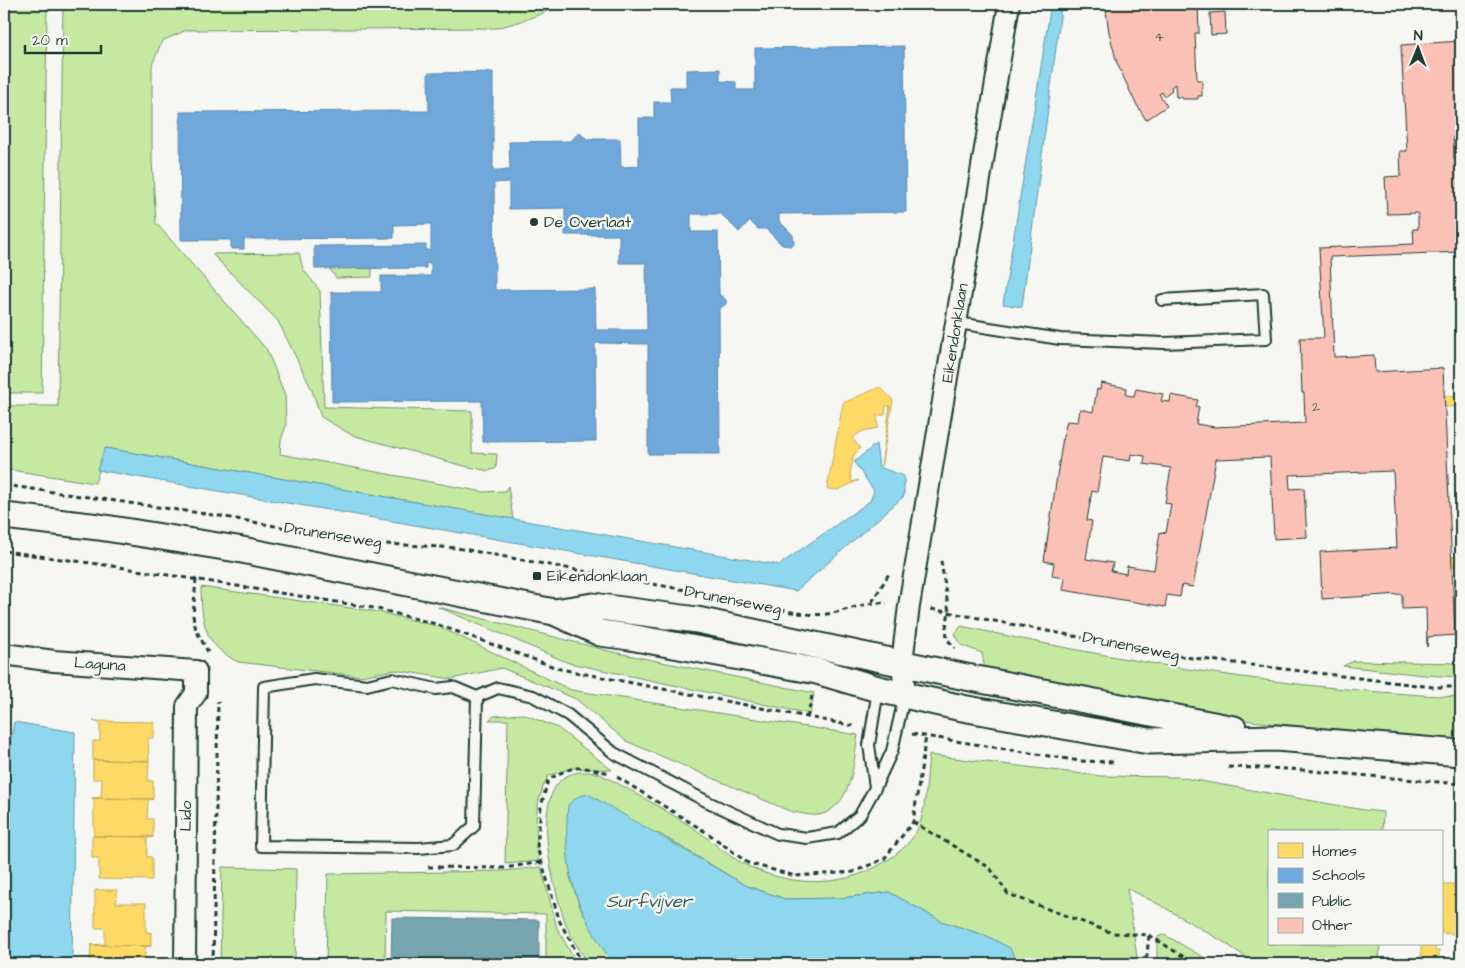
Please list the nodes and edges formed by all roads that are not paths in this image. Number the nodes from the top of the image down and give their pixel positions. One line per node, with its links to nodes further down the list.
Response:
1 (1010, 4): 3 (street, Eikendonklaan)
2 (1162, 300): 3 (lane)
3 (958, 323): 7 (street, Eikendonklaan)
4 (4, 516): 5 (street, Drunenseweg)
5 (554, 612): 7 (street, Drunenseweg); 9 (street, Drunenseweg)
6 (4, 654): 8 (street, Laguna)
7 (902, 662): 9 (street); 10 (street, Eikendonklaan); 12 (street, Drunenseweg)
8 (196, 671): 15 (street, Lido)
9 (878, 689): 10 (street, Drunenseweg); 14 (lane)
10 (904, 694): 12 (street, Drunenseweg); 14 (lane)
11 (477, 697): 11 (lane); 14 (lane)
12 (1276, 738): 13 (street, Drunenseweg)
13 (1461, 753)
14 (875, 788)
15 (185, 964)

